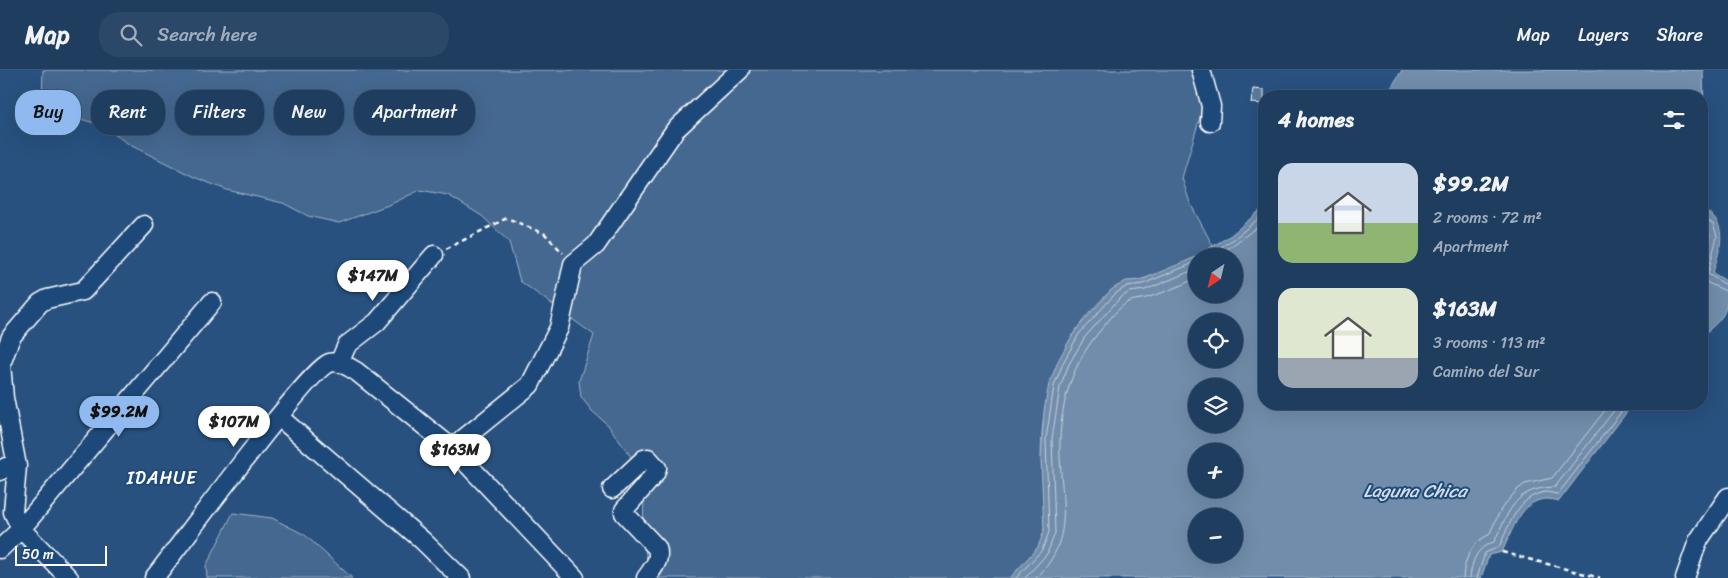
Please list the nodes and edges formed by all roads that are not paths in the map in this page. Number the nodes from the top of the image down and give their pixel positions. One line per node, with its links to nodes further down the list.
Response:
1 (740, 70): 9 (street)
2 (1201, 70): 3 (street)
3 (1210, 122)
4 (144, 225): 10 (street)
5 (434, 255): 7 (street)
6 (212, 302): 14 (street)
7 (339, 363): 8 (street); 9 (street)
8 (279, 417): 17 (street); 18 (street)
9 (452, 448): 19 (street)
10 (17, 466): 11 (street); 14 (street)
11 (0, 472)
12 (612, 489): 20 (street)
13 (1728, 497): 21 (street)
14 (22, 529): 15 (street); 16 (street)
15 (0, 549)
16 (69, 578)
17 (154, 578)
18 (460, 578)
19 (575, 578)
20 (646, 578)
21 (1685, 578)

